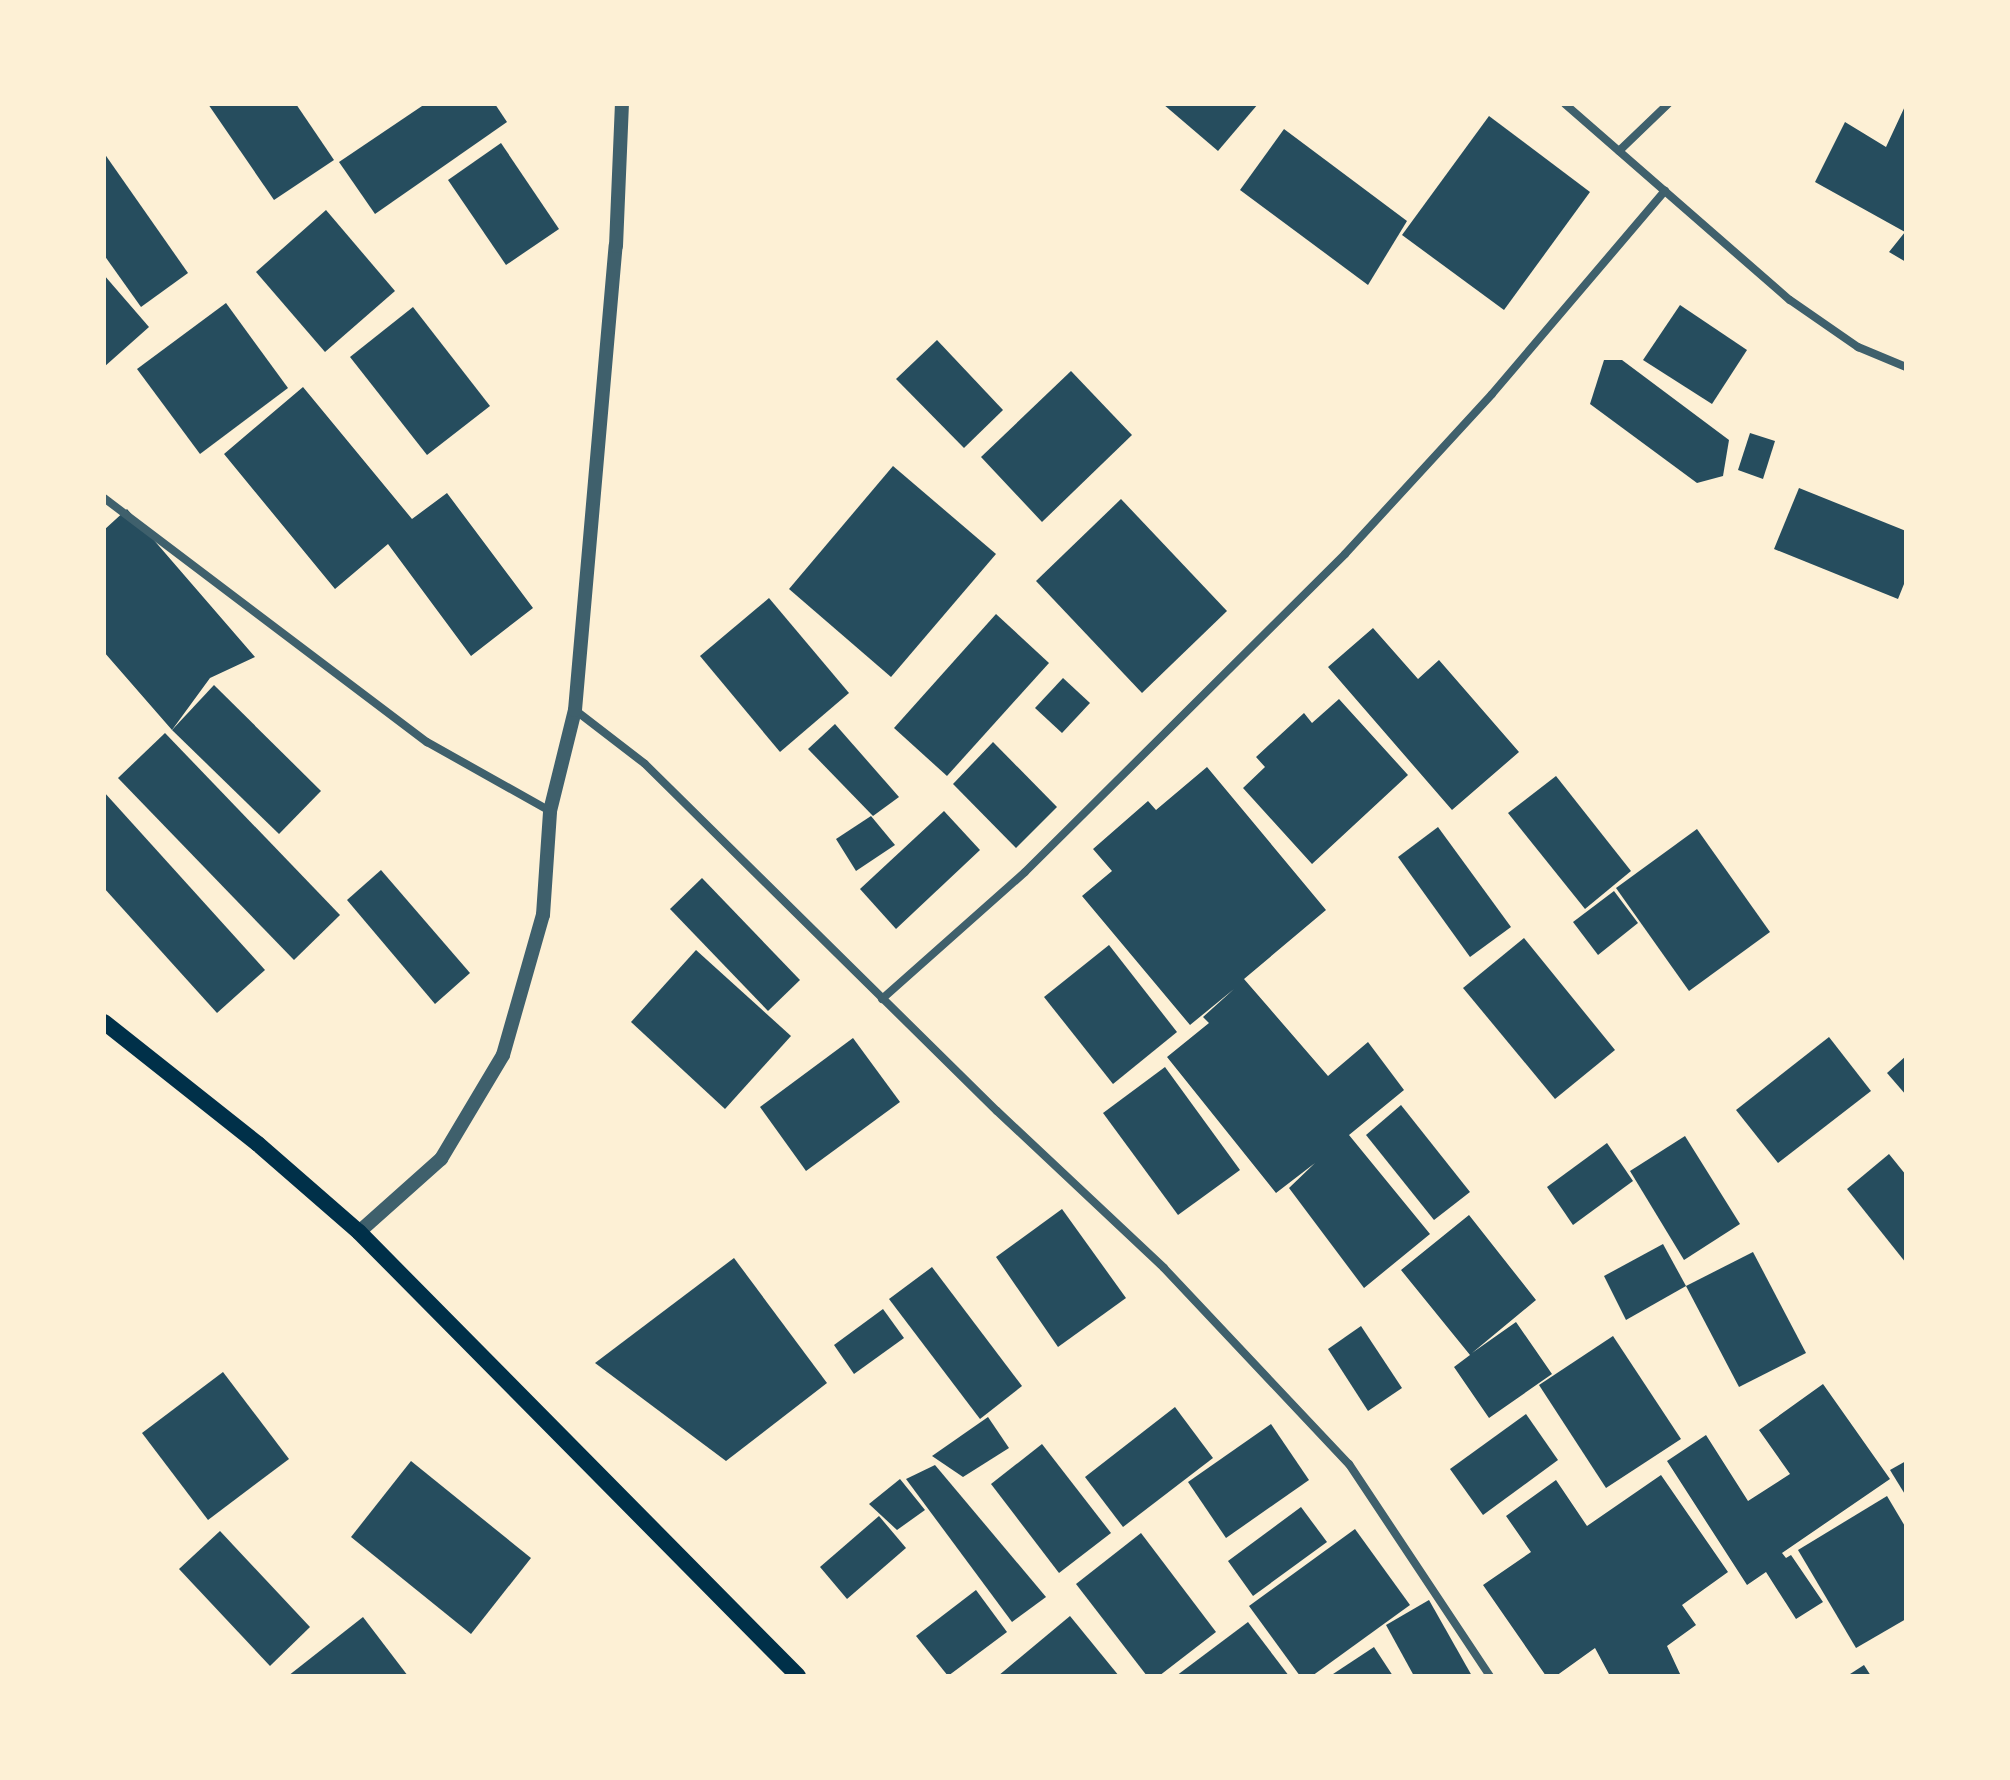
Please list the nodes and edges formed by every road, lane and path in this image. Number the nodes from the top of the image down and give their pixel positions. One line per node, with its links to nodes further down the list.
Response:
1 (622, 104): 8 (street)
2 (1565, 104): 4 (street)
3 (1668, 104): 4 (street)
4 (1619, 151): 5 (street)
5 (1665, 191): 6 (street); 10 (street)
6 (1906, 367)
7 (104, 498): 9 (street)
8 (575, 710): 9 (street); 10 (street)
9 (550, 811): 12 (street)
10 (882, 999): 14 (street)
11 (104, 1022): 12 (main road)
12 (359, 1232): 13 (main road)
13 (798, 1676)
14 (1490, 1676)

